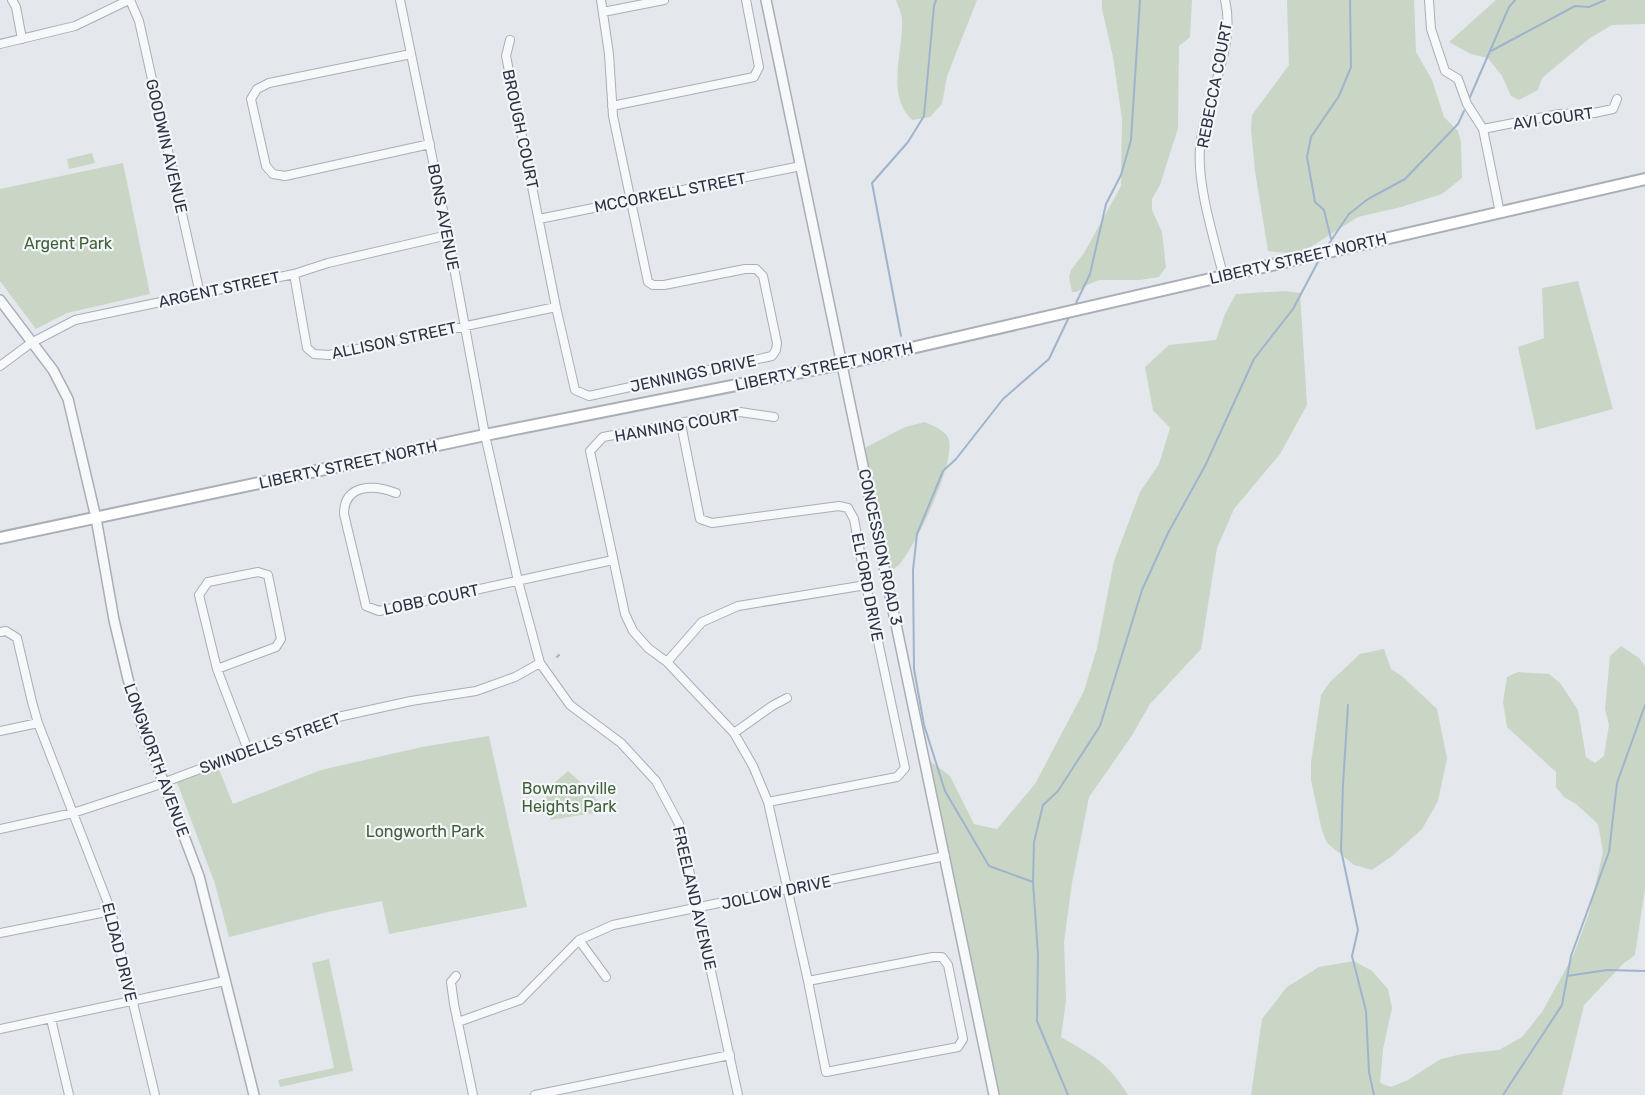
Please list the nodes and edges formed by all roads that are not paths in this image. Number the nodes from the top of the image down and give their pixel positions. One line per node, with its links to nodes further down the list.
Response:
1 (12, 0): 11 (street)
2 (130, 0): 11 (street); 27 (street, GOODWIN AVENUE)
3 (400, 0): 14 (street, BONS AVENUE)
4 (601, 0): 10 (street)
5 (664, 0): 10 (street)
6 (746, 0): 16 (street)
7 (766, 0): 19 (street, CONCESSION ROAD 3)
8 (1225, 0): 26 (street, REBECCA COURT)
9 (1429, 0): 17 (street)
10 (603, 12): 16 (street)
11 (22, 39): 13 (street)
12 (510, 40): 23 (street, BROUGH COURT)
13 (0, 44)
14 (411, 54): 18 (street, BONS AVENUE); 18 (street)
15 (1617, 99): 17 (street, AVI COURT)
16 (612, 106): 21 (street)
17 (1483, 129): 22 (street)
18 (430, 144): 24 (street, BONS AVENUE)
19 (801, 166): 21 (street, MCCORKELL STREET); 32 (street, CONCESSION ROAD 3)
20 (1645, 179): 22 (main road, LIBERTY STREET NORTH)
21 (630, 200): 23 (street, MCCORKELL STREET); 29 (street, JENNINGS DRIVE)
22 (1500, 213): 26 (main road, LIBERTY STREET NORTH)
23 (539, 219): 29 (street, JENNINGS DRIVE)
24 (448, 236): 25 (street, ARGENT STREET); 30 (street, BONS AVENUE)
25 (294, 274): 27 (street, ARGENT STREET); 30 (street, ALLISON STREET)
26 (1223, 275): 32 (main road, LIBERTY STREET NORTH)
27 (200, 294): 31 (street, ARGENT STREET)
28 (0, 300): 31 (street, LONGWORTH AVENUE)
29 (556, 307): 30 (street, ALLISON STREET)
30 (464, 325): 36 (street, BONS AVENUE)
31 (31, 343): 33 (street, ARGENT STREET); 38 (street, LONGWORTH AVENUE)
32 (842, 364): 36 (main road, LIBERTY STREET NORTH); 56 (street, CONCESSION ROAD 3)
33 (0, 366)
34 (774, 417): 35 (street, HANNING COURT)
35 (681, 424): 40 (street, HANNING COURT); 42 (street, ELFORD DRIVE)
36 (485, 435): 38 (main road, LIBERTY STREET NORTH); 41 (street, FREELAND AVENUE)
37 (396, 493): 41 (street, LOBB COURT)
38 (96, 518): 39 (main road, LIBERTY STREET NORTH); 52 (street, LONGWORTH AVENUE)
39 (0, 538)
40 (613, 560): 41 (street); 44 (street)
41 (518, 581): 45 (street, FREELAND AVENUE)
42 (866, 585): 44 (street); 53 (street, ELFORD DRIVE)
43 (0, 632): 48 (street, ELDAD DRIVE)
44 (667, 662): 50 (street)
45 (540, 663): 51 (street, SWINDELLS STREET); 58 (street, FREELAND AVENUE)
46 (217, 669): 46 (street); 51 (street)
47 (787, 698): 50 (street)
48 (38, 723): 49 (street); 54 (street, ELDAD DRIVE)
49 (0, 731)
50 (734, 733): 53 (street)
51 (248, 750): 52 (street, SWINDELLS STREET)
52 (163, 782): 54 (street, SWINDELLS STREET); 64 (street, LONGWORTH AVENUE)
53 (768, 802): 57 (street)
54 (73, 813): 55 (street, SWINDELLS STREET); 59 (street, ELDAD DRIVE)
55 (0, 829)
56 (945, 856): 57 (street, JOLLOW DRIVE); 77 (street, CONCESSION ROAD 3)
57 (787, 890): 58 (street, JOLLOW DRIVE); 65 (street)
58 (698, 909): 61 (street, JOLLOW DRIVE); 70 (street, FREELAND AVENUE)
59 (111, 911): 60 (street); 66 (street, ELDAD DRIVE)
60 (0, 933)
61 (579, 939): 63 (street); 68 (street, JOLLOW DRIVE)
62 (456, 976): 68 (street)
63 (606, 977)
64 (225, 981): 66 (street); 73 (street, LONGWORTH AVENUE)
65 (808, 981): 65 (street)
66 (133, 1002): 67 (street); 72 (street, ELDAD DRIVE)
67 (51, 1019): 69 (street); 71 (street)
68 (458, 1022): 74 (street)
69 (0, 1029)
70 (730, 1055): 75 (street); 76 (street, FREELAND AVENUE)
71 (69, 1095)
72 (155, 1095)
73 (254, 1095)
74 (473, 1095)
75 (535, 1095)
76 (738, 1095)
77 (994, 1095)

